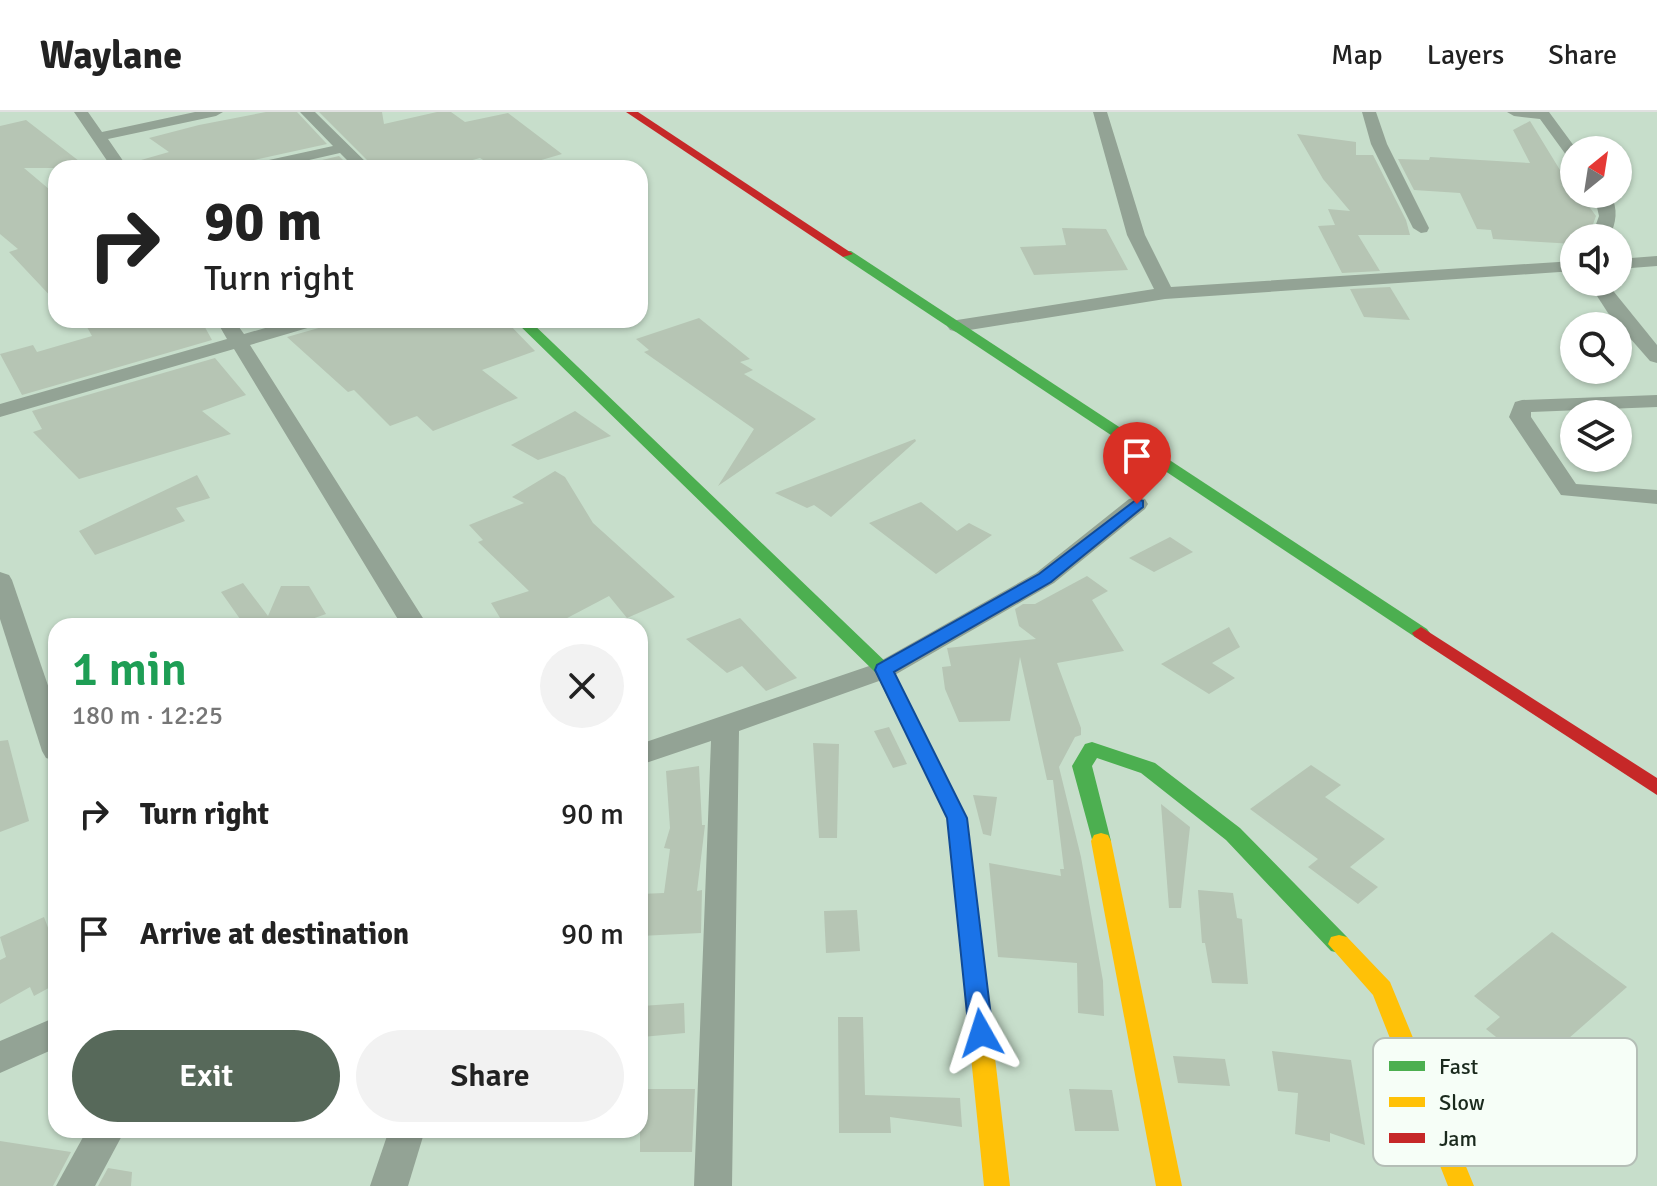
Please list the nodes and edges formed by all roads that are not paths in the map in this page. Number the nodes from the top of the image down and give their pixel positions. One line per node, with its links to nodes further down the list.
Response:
1 (81, 112): 9 (street)
2 (216, 112): 9 (street)
3 (307, 112): 11 (street)
4 (631, 112): 21 (street)
5 (1100, 112): 19 (street)
6 (1369, 112): 15 (street)
7 (1514, 112): 8 (street)
8 (1543, 113): 10 (street)
9 (98, 137): 12 (street)
10 (1560, 137)
11 (344, 148): 13 (street); 14 (street)
12 (114, 160)
13 (289, 160)
14 (356, 160)
15 (1421, 228)
16 (1657, 261): 17 (street)
17 (1632, 263)
18 (1560, 267): 19 (street)
19 (1165, 293): 21 (street)
20 (1606, 296): 26 (street)
21 (957, 326): 37 (street)
22 (230, 328): 25 (street)
23 (287, 328): 25 (street)
24 (529, 328): 33 (street)
25 (240, 342): 28 (street); 32 (street)
26 (1657, 357)
27 (1657, 401): 29 (street)
28 (0, 411)
29 (1657, 497)
30 (1137, 504): 33 (street)
31 (0, 580): 35 (street)
32 (410, 618)
33 (884, 670): 34 (street); 47 (street)
34 (725, 725): 36 (street); 46 (street)
35 (48, 727)
36 (648, 752)
37 (1657, 788)
38 (48, 1036): 40 (street)
39 (1402, 1038): 48 (street)
40 (0, 1057)
41 (102, 1138): 44 (street)
42 (404, 1138): 45 (street)
43 (1453, 1166): 49 (street)
44 (75, 1186)
45 (389, 1186)
46 (713, 1186)
47 (997, 1186)
48 (1169, 1186)
49 (1461, 1186)

